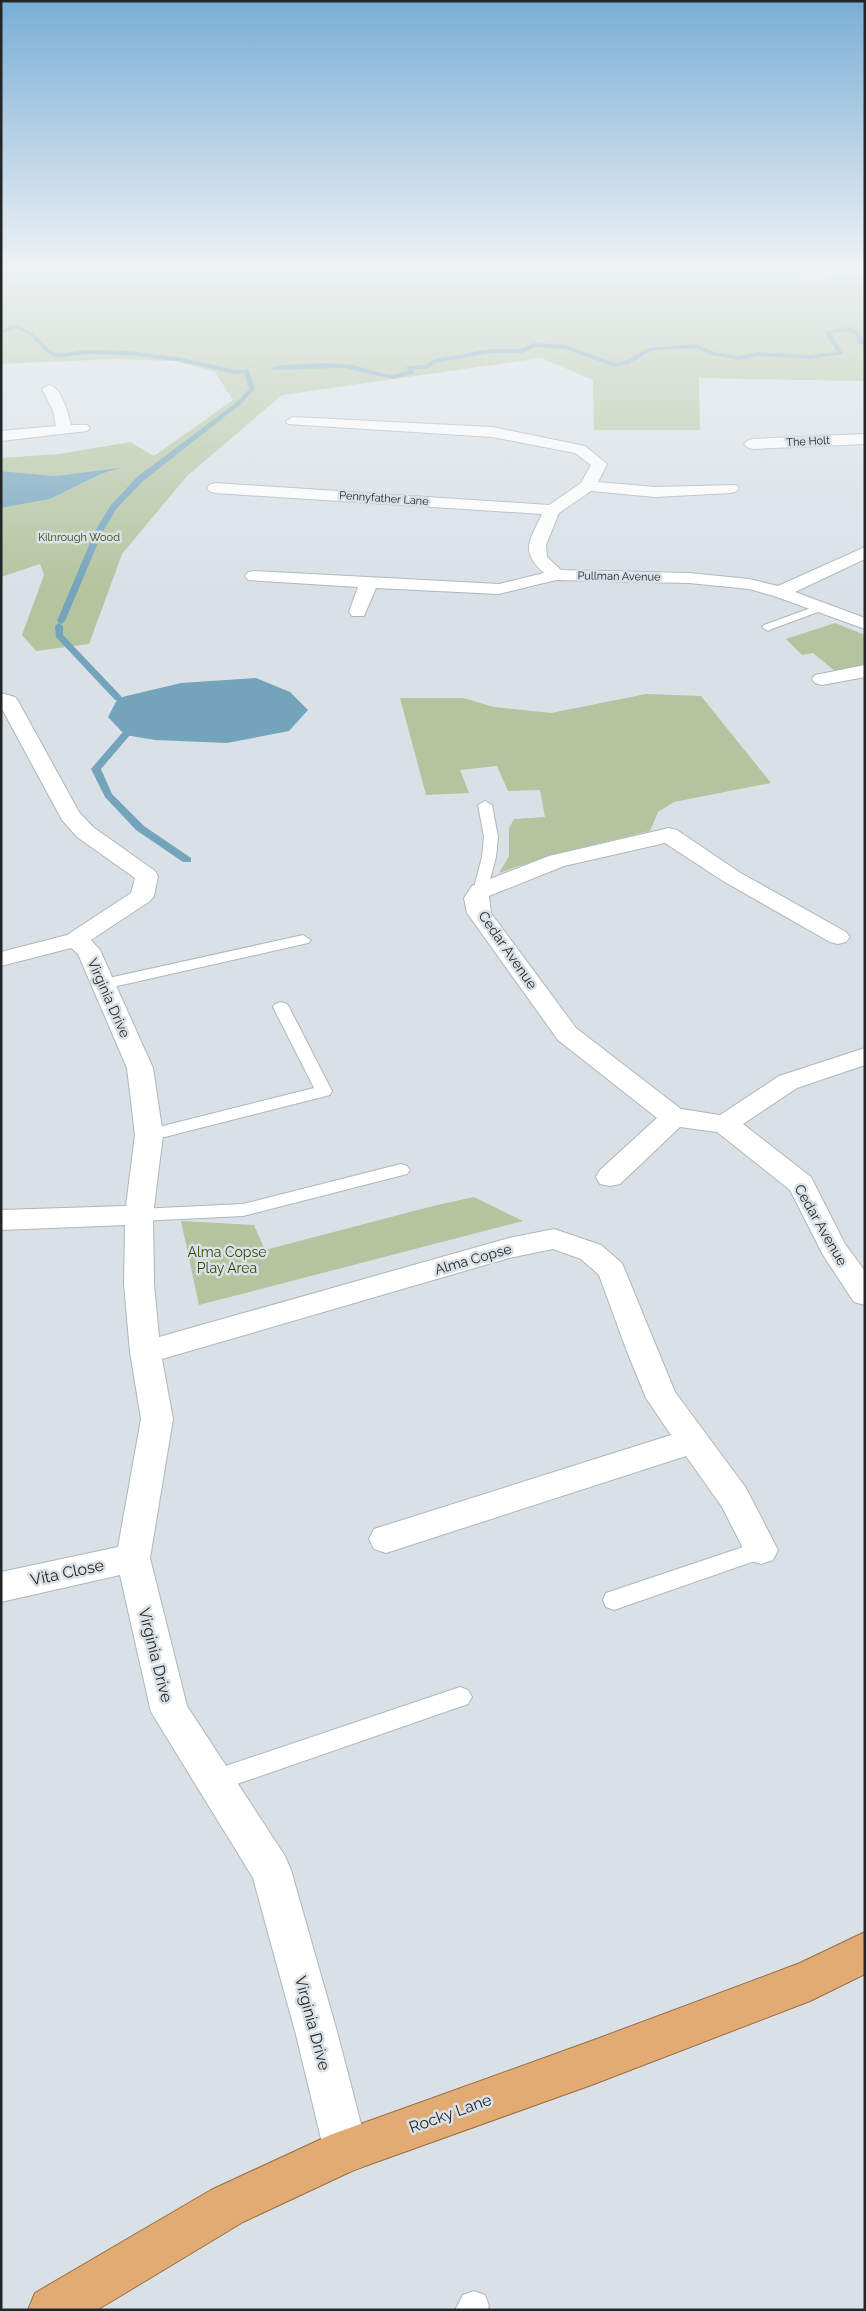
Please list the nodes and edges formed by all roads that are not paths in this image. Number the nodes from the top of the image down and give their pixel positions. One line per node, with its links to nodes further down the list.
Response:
1 (49, 389): 4 (street)
2 (294, 421): 8 (street)
3 (82, 428): 4 (street)
4 (65, 430): 5 (street)
5 (1, 436)
6 (865, 438): 7 (street, The Holt)
7 (752, 444)
8 (588, 486): 10 (street); 11 (street)
9 (215, 488): 11 (street, Pennyfather Lane)
10 (731, 488)
11 (552, 510): 13 (street)
12 (865, 552): 16 (street)
13 (556, 575): 15 (street, Pullman Avenue); 16 (street, Pullman Avenue)
14 (254, 576): 15 (street, Pullman Avenue)
15 (369, 582): 18 (street)
16 (780, 592): 17 (street, Pullman Avenue)
17 (822, 607): 19 (street, Pullman Avenue); 20 (lane)
18 (358, 612)
19 (865, 624)
20 (768, 627)
21 (865, 671): 22 (street)
22 (822, 679)
23 (1, 699): 27 (street)
24 (485, 805): 25 (lane)
25 (480, 891): 26 (street, Cedar Avenue); 33 (street, Cedar Avenue)
26 (838, 937)
27 (75, 940): 29 (street); 30 (street, Virginia Drive)
28 (303, 940): 30 (lane)
29 (1, 959)
30 (104, 984): 35 (street, Virginia Drive)
31 (281, 1007): 35 (lane)
32 (865, 1056): 34 (street)
33 (674, 1118): 34 (street); 37 (street)
34 (725, 1124): 40 (street, Cedar Avenue)
35 (149, 1135): 38 (street, Virginia Drive)
36 (401, 1170): 38 (lane)
37 (610, 1177)
38 (139, 1215): 39 (street); 41 (street, Virginia Drive)
39 (1, 1220)
40 (865, 1294)
41 (144, 1352): 42 (street, Alma Copse); 45 (street, Virginia Drive)
42 (692, 1442): 43 (street); 44 (street, Alma Copse)
43 (386, 1539)
44 (761, 1550): 47 (lane, Alma Copse)
45 (133, 1558): 46 (street, Vita Close); 49 (street, Virginia Drive)
46 (1, 1587)
47 (614, 1600)
48 (460, 1697): 49 (lane)
49 (214, 1781): 51 (street, Virginia Drive)
50 (865, 1952): 51 (highway, Rocky Lane)
51 (346, 2151): 52 (highway, Rocky Lane)
52 (52, 2310)

